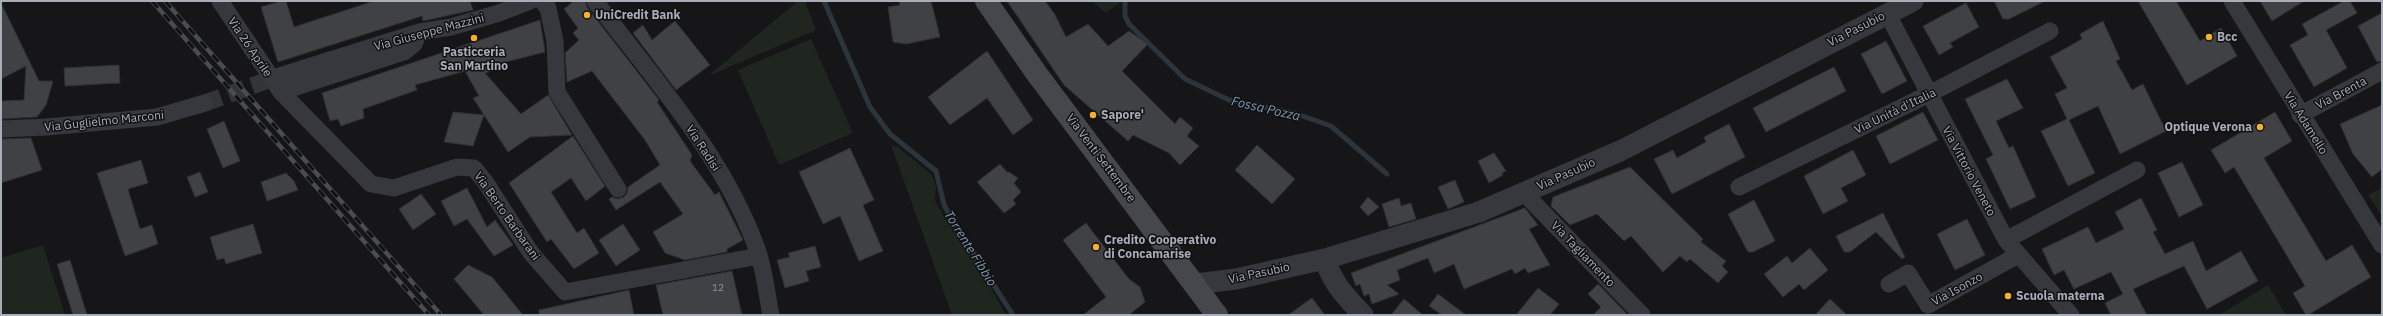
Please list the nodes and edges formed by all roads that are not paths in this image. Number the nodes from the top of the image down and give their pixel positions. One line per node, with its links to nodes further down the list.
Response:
1 (220, 1): 11 (street, Via 26 Aprile)
2 (530, 1): 11 (street, Via Giuseppe Mazzini)
3 (542, 1): 18 (street)
4 (595, 1): 23 (street, Via Radisi)
5 (986, 1): 25 (main road, Via Venti Settembre)
6 (1913, 1): 8 (street, Via Pasubio)
7 (2232, 1): 14 (street, Via Adamello)
8 (1887, 13): 12 (street, Via Vittorio Veneto); 19 (street, Via Pasubio)
9 (2050, 31): 12 (street, Via Unità d'Italia)
10 (2382, 71): 14 (street, Via Brenta)
11 (282, 84): 23 (street, Via Berto Barbarani)
12 (1929, 94): 17 (street, Via Unità d'Italia); 20 (street, Via Vittorio Veneto)
13 (205, 103): 15 (street, Via Guglielmo Marconi)
14 (2300, 115): 21 (street, Via Adamello)
15 (1, 129)
16 (2138, 170): 20 (street)
17 (1739, 187)
18 (618, 189)
19 (1524, 193): 24 (street, Via Pasubio); 30 (street, Via Tagliamento)
20 (2006, 240): 22 (street, Via Vittorio Veneto)
21 (2382, 245)
22 (2018, 255): 26 (street, Via Isonzo); 31 (street, Via Vittorio Veneto)
23 (759, 256): 27 (street, Via Radisi)
24 (1325, 259): 25 (street, Via Pasubio); 29 (street)
25 (1196, 284): 28 (main road, Via Venti Settembre)
26 (1889, 284)
27 (771, 315)
28 (1217, 315)
29 (1363, 315)
30 (1642, 315)
31 (2071, 315)

